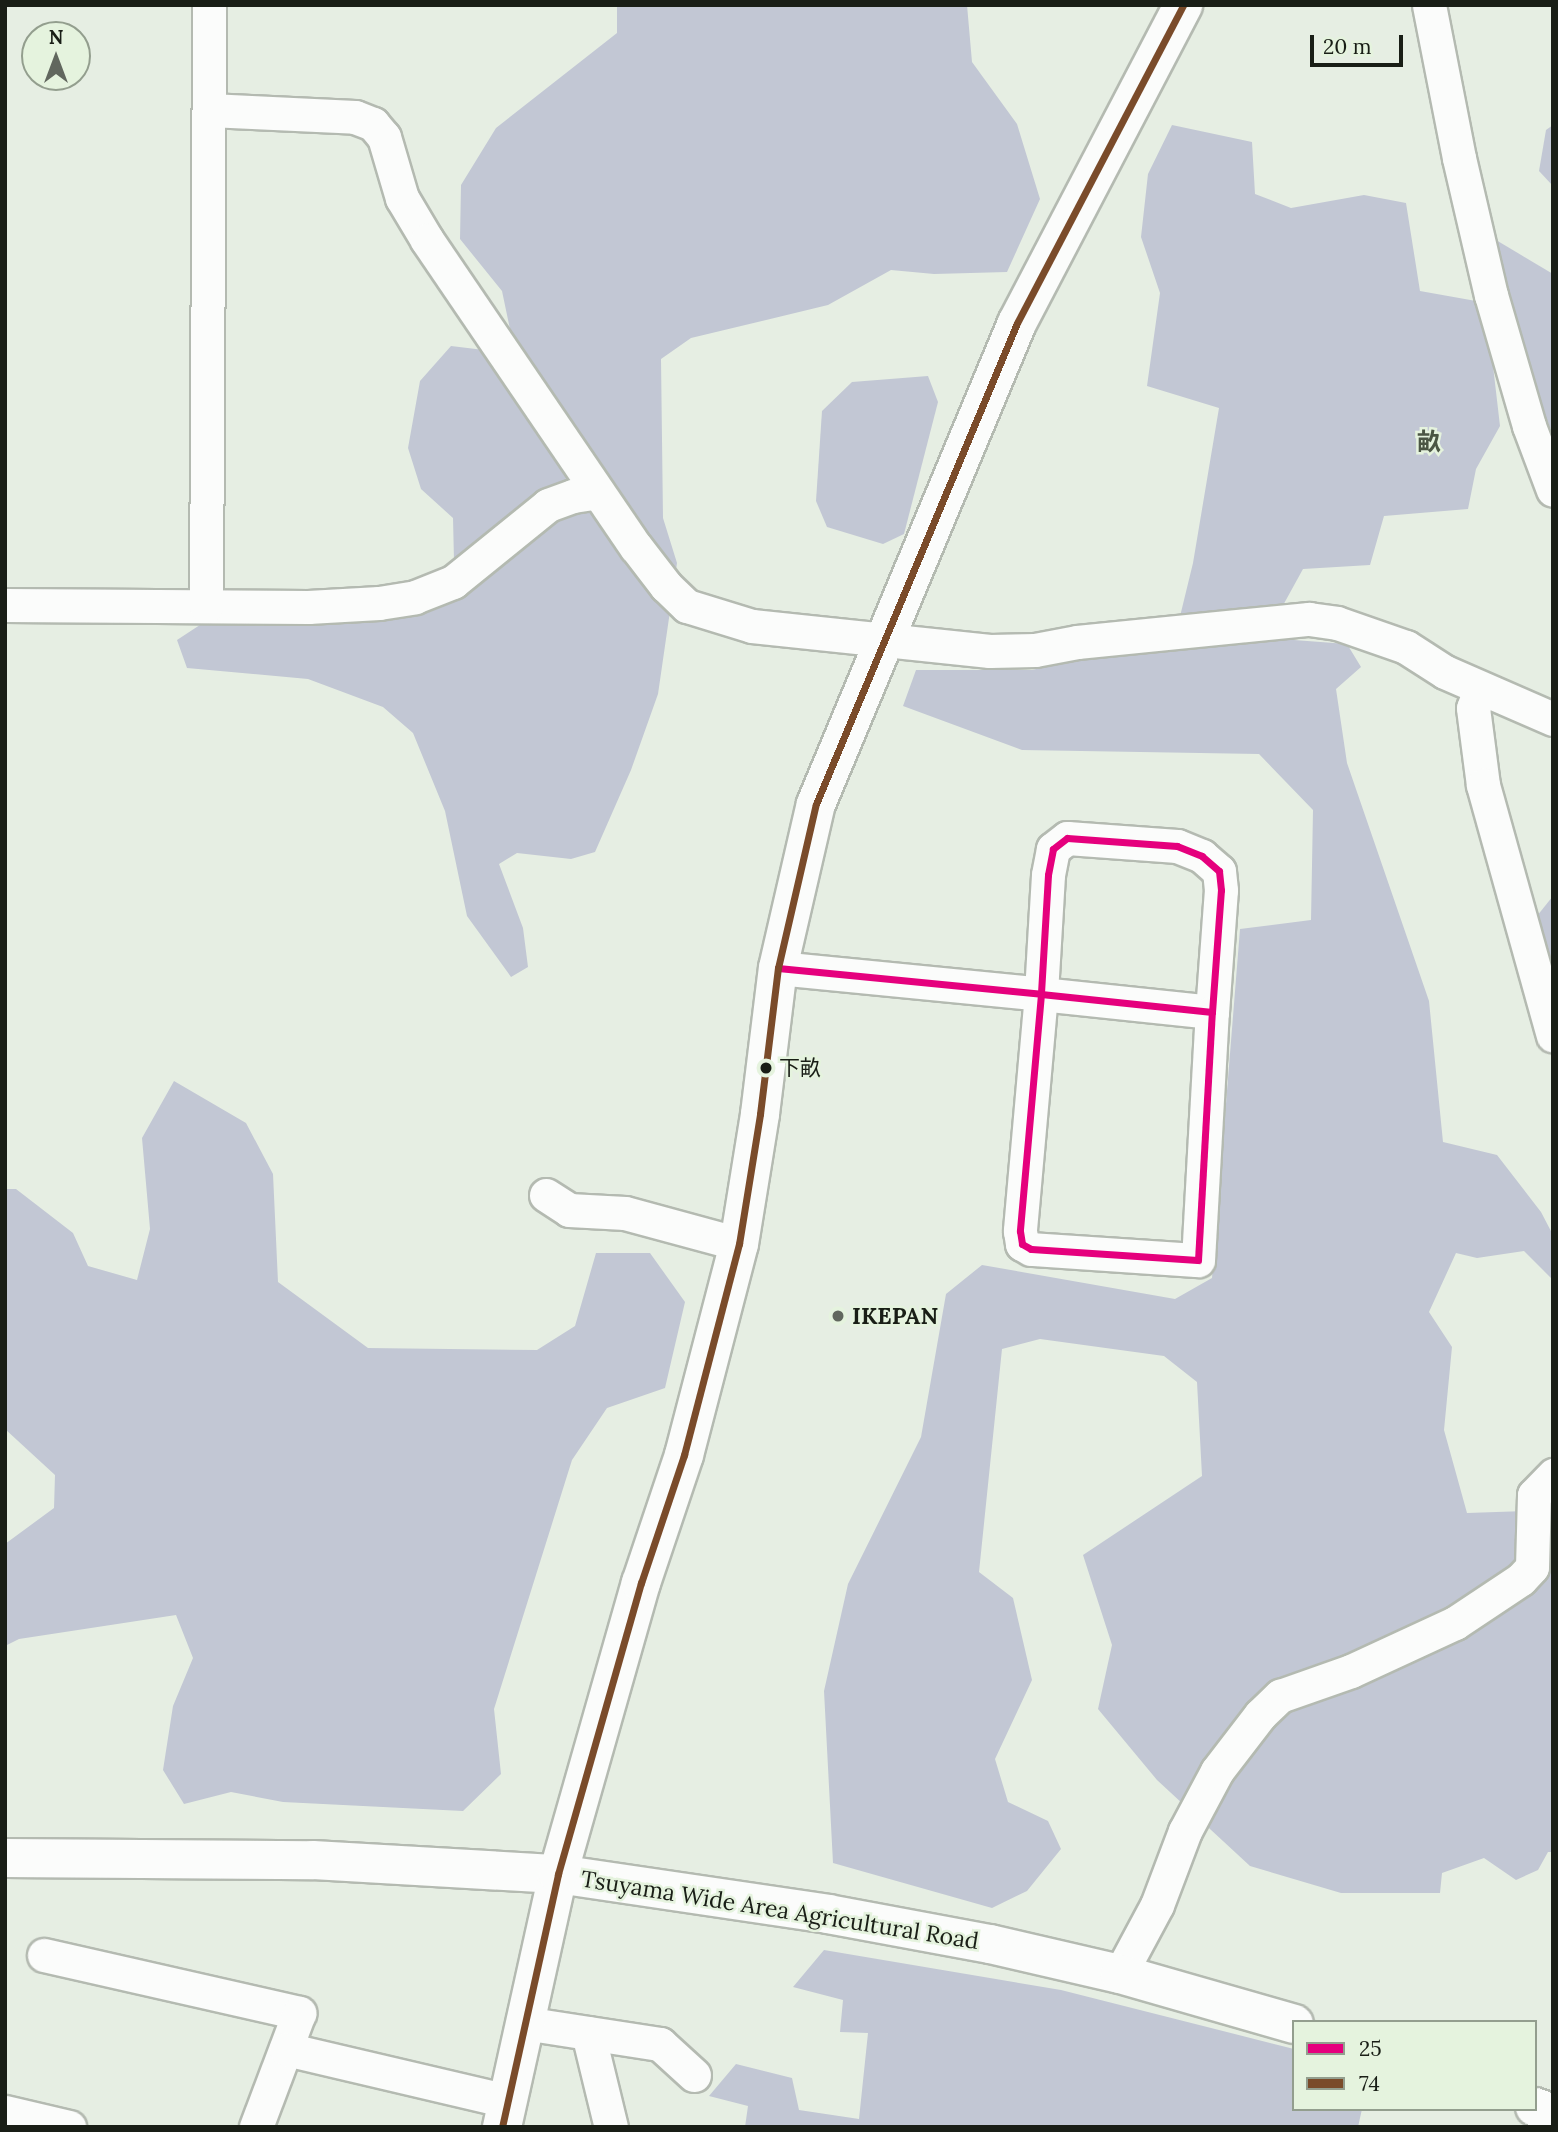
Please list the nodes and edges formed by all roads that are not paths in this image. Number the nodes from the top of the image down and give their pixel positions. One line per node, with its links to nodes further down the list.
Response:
1 (209, 5): 4 (street)
2 (1183, 5): 9 (main road)
3 (1429, 5): 5 (street)
4 (209, 110): 6 (street); 8 (street)
5 (1553, 490)
6 (598, 492): 8 (street); 9 (street)
7 (5, 605): 8 (street)
8 (206, 606)
9 (885, 642): 10 (street); 12 (main road)
10 (1480, 689): 11 (street); 15 (street)
11 (1553, 719)
12 (778, 968): 13 (street); 17 (main road)
13 (1041, 994): 14 (street); 14 (street); 14 (street)
14 (1212, 1012)
15 (1553, 1035)
16 (546, 1195): 17 (street)
17 (739, 1244): 20 (main road)
18 (1553, 1475): 22 (street)
19 (5, 1858): 20 (main road, Tsuyama Wide Area Agricultural Road)
20 (558, 1874): 22 (main road, Tsuyama Wide Area Agricultural Road); 24 (main road)
21 (44, 1955): 26 (street)
22 (1120, 1974): 23 (main road, Tsuyama Wide Area Agricultural Road)
23 (1292, 2023)
24 (524, 2024): 25 (street); 29 (main road)
25 (588, 2033): 27 (street); 32 (street)
26 (286, 2049): 29 (street); 31 (street)
27 (694, 2075)
28 (5, 2112): 30 (street)
29 (505, 2114)
30 (69, 2127)
31 (256, 2127)
32 (611, 2127)

